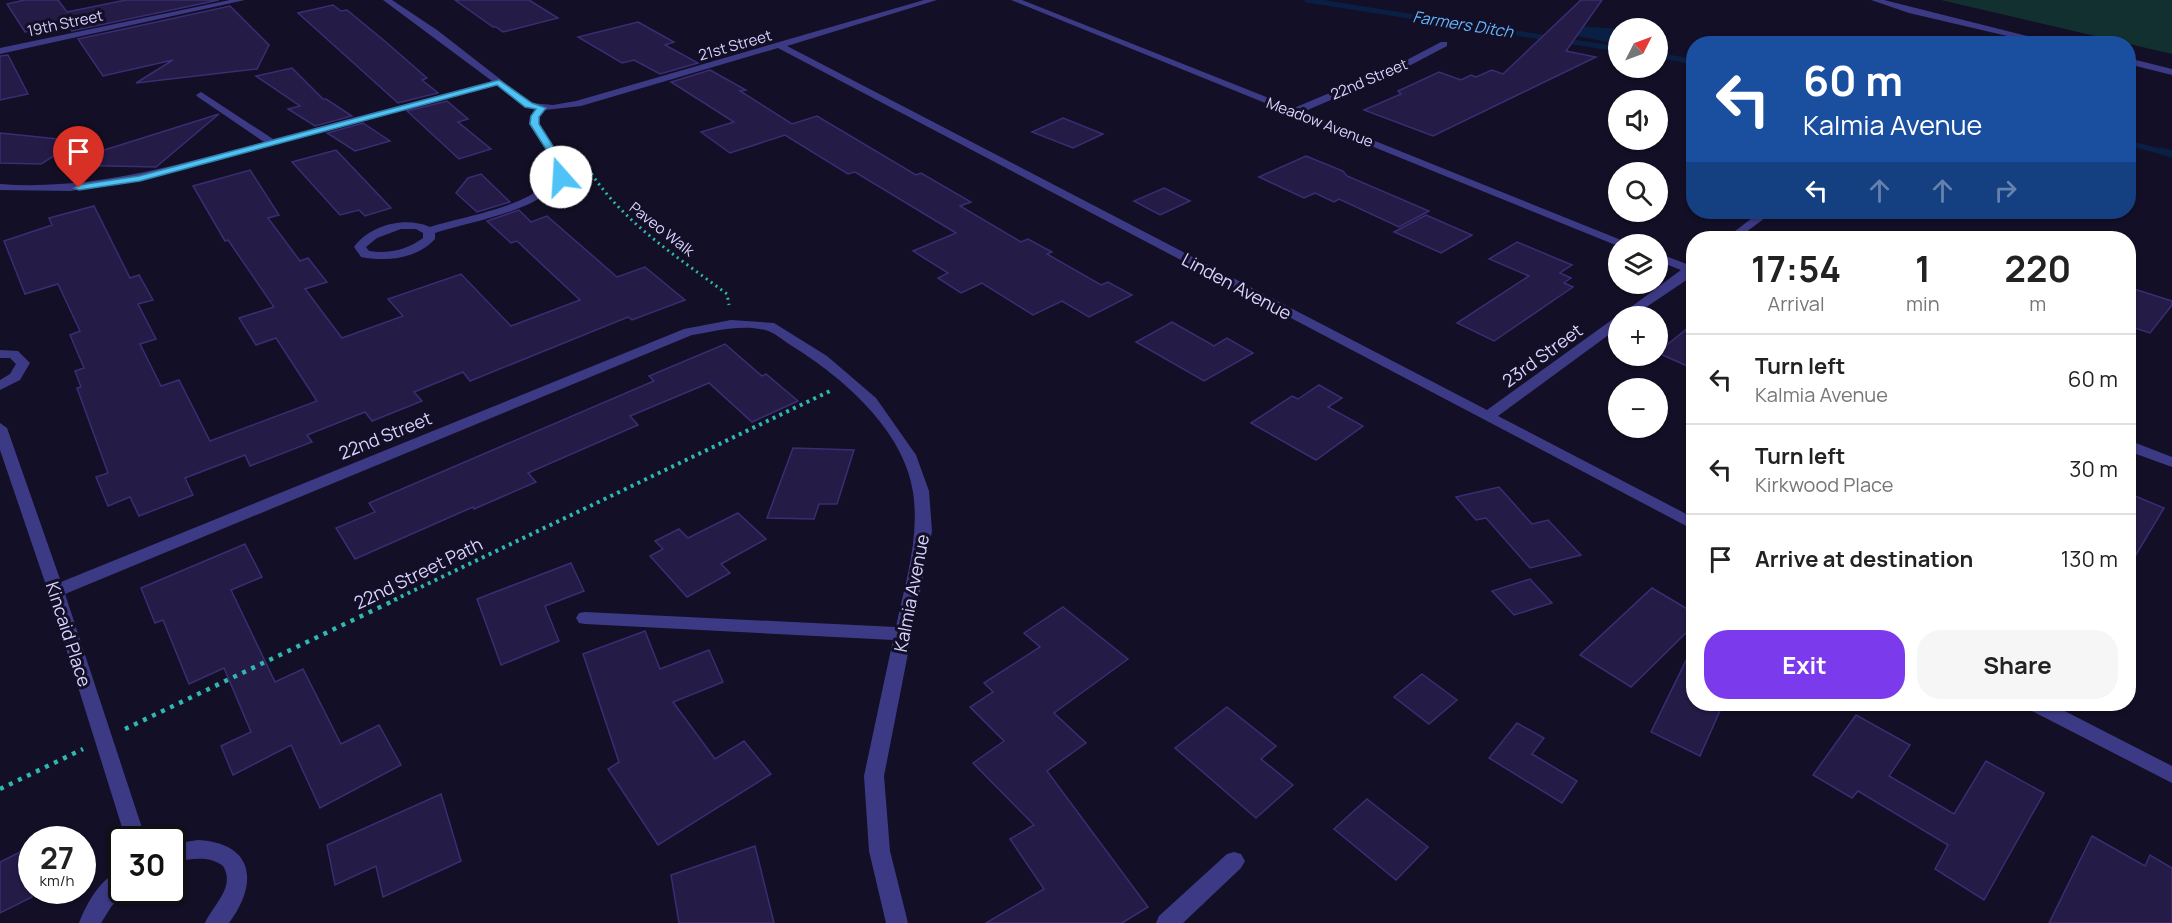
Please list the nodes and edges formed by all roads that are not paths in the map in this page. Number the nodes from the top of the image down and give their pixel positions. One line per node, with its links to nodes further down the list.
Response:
1 (241, 0): 9 (street, 19th Street)
2 (387, 0): 12 (street)
3 (933, 0): 8 (street, 21st Street)
4 (1015, 0): 15 (street, Meadow Avenue)
5 (1875, 0): 6 (street)
6 (2020, 36)
7 (1444, 44): 15 (street, 22nd Street)
8 (781, 46): 14 (street, 21st Street); 32 (street, Linden Avenue)
9 (0, 51)
10 (2136, 63): 11 (street)
11 (2172, 72)
12 (499, 82): 14 (street); 16 (street)
13 (201, 95): 16 (street)
14 (542, 108): 21 (street)
15 (1294, 112): 23 (street, Meadow Avenue)
16 (272, 143): 18 (street)
17 (0, 187): 18 (street)
18 (16, 188): 19 (street)
19 (0, 197)
20 (1757, 219): 22 (street)
21 (429, 231): 21 (street)
22 (1741, 231)
23 (1608, 237)
24 (1668, 261): 25 (street)
25 (1686, 267)
26 (1686, 273): 27 (street)
27 (1639, 306)
28 (731, 324): 37 (street, 22nd Street); 39 (street, Kalmia Avenue)
29 (1608, 328): 32 (street, 23rd Street)
30 (0, 354): 31 (street)
31 (0, 386)
32 (1487, 417): 36 (street, Linden Avenue)
33 (0, 428): 37 (street, Kincaid Place)
34 (2136, 448): 35 (street)
35 (2172, 462)
36 (1686, 521)
37 (56, 591): 42 (street, Kincaid Place)
38 (585, 618): 39 (street)
39 (903, 634): 48 (street, Kalmia Avenue)
40 (2049, 711): 41 (street)
41 (2172, 775)
42 (131, 826)
43 (186, 849): 47 (street)
44 (1234, 861): 49 (street)
45 (108, 894): 46 (street)
46 (90, 923)
47 (216, 923)
48 (897, 923)
49 (1167, 923)

